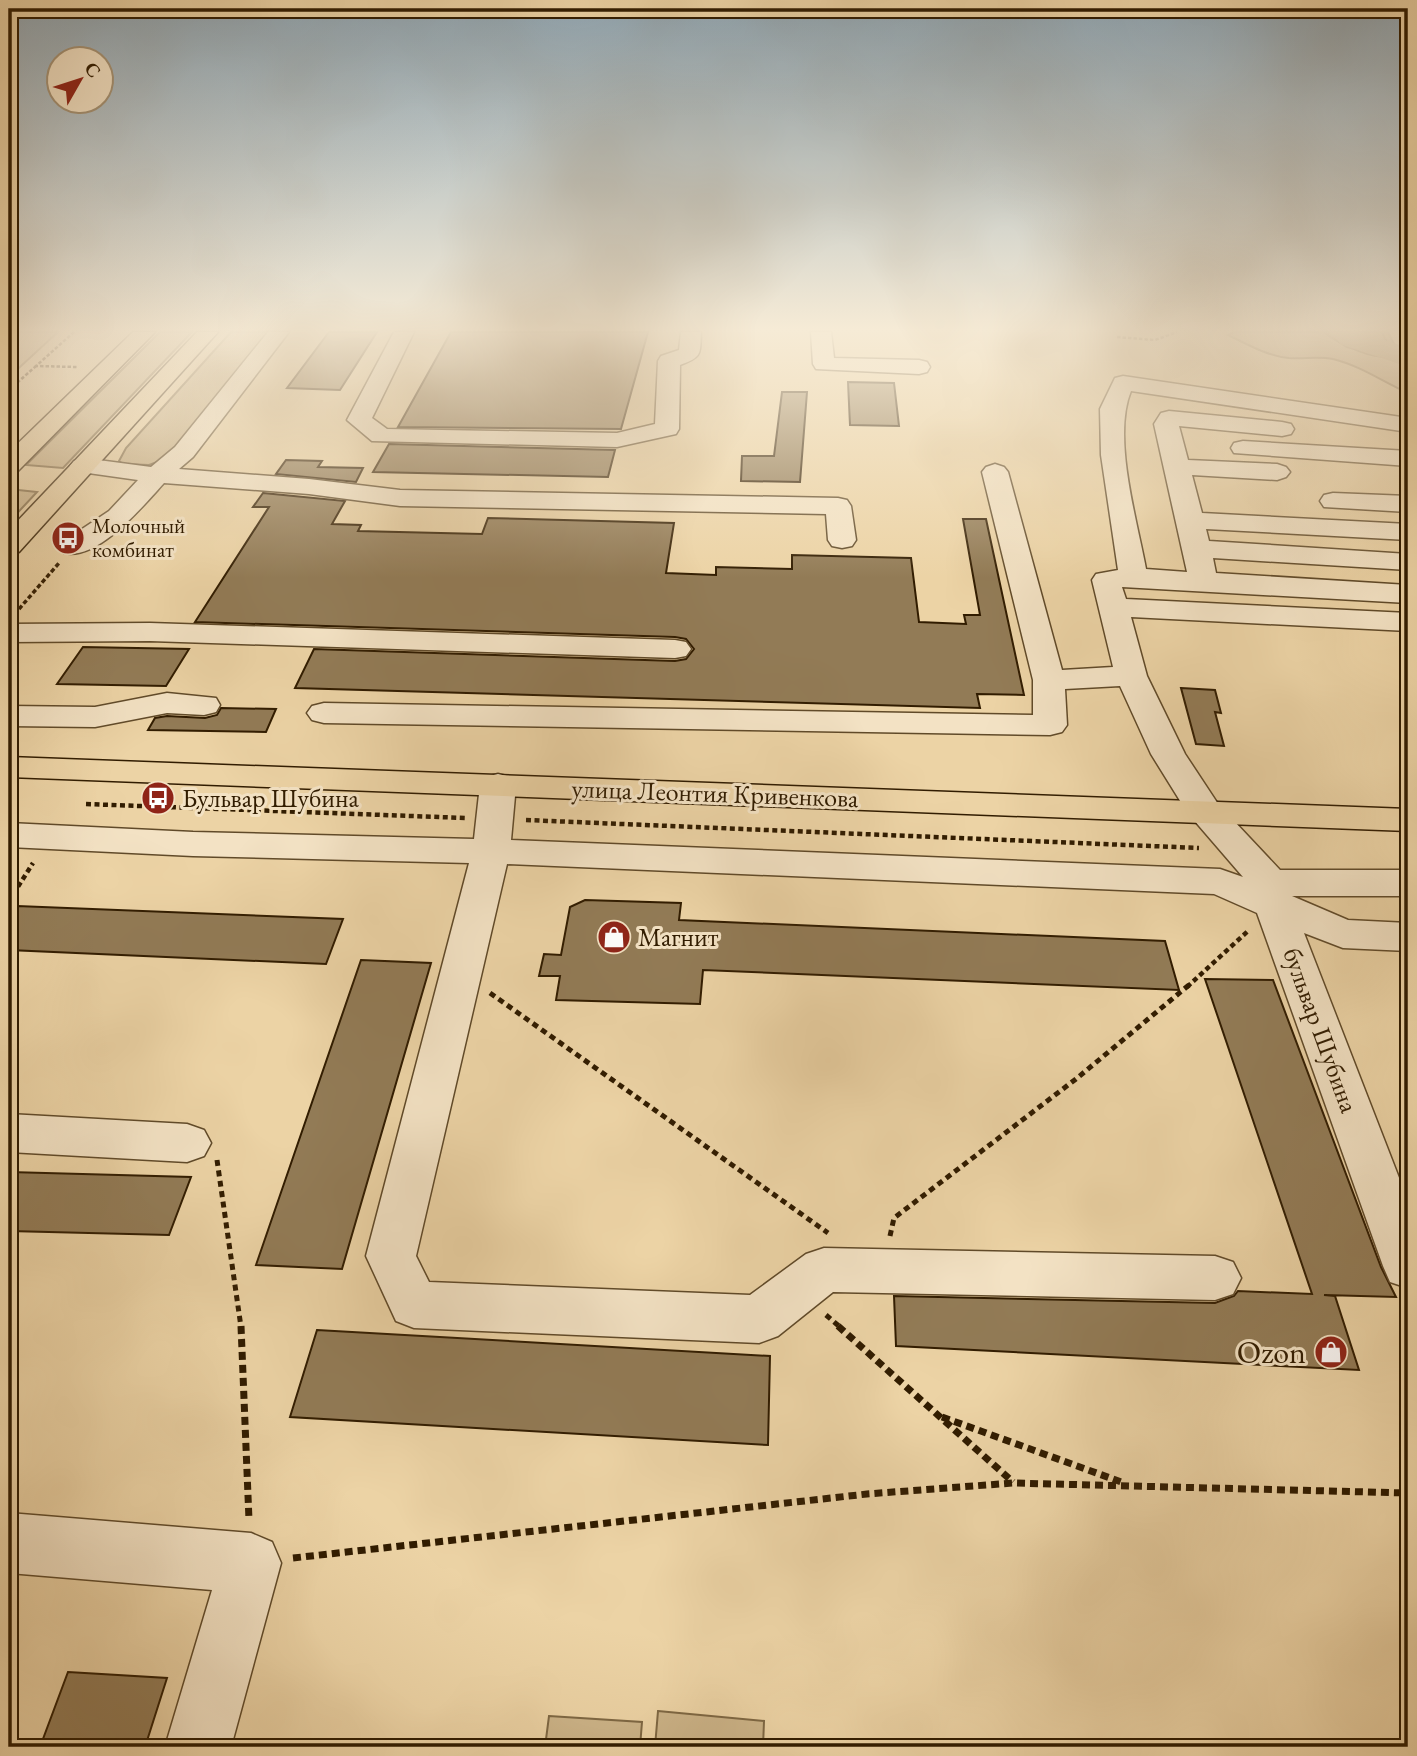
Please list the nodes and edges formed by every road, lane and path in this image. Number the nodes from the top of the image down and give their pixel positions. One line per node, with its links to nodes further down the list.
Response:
1 (62, 414): 12 (main road)
2 (132, 414): 13 (main road)
3 (214, 414): 15 (street)
4 (362, 414): 5 (street)
5 (667, 414)
6 (1112, 414): 28 (street)
7 (1333, 414): 8 (street)
8 (1408, 425)
9 (1408, 447): 10 (street)
10 (1174, 454): 11 (street); 18 (street); 21 (street)
11 (1408, 459)
12 (9, 466)
13 (83, 466): 15 (street); 17 (main road)
14 (995, 472): 36 (street)
15 (157, 475): 23 (street); 25 (street)
16 (9, 477): 17 (main road)
17 (49, 479): 24 (main road)
18 (1408, 481)
19 (1313, 500): 20 (street)
20 (1408, 504)
21 (1191, 520): 22 (street); 26 (street)
22 (1408, 531)
23 (842, 540)
24 (9, 546)
25 (74, 547): 33 (path)
26 (1196, 549): 27 (street); 29 (street)
27 (1408, 562)
28 (1133, 577): 29 (street); 31 (street, бульвар Шубина)
29 (1203, 582): 30 (street)
30 (1408, 594)
31 (1113, 607): 32 (street); 35 (street, бульвар Шубина)
32 (1408, 621)
33 (13, 622): 34 (street)
34 (675, 649)
35 (1131, 676): 36 (street); 42 (street, бульвар Шубина)
36 (1049, 680): 38 (street)
37 (204, 705): 39 (street)
38 (324, 713)
39 (9, 716)
40 (13, 766): 43 (main road, улица Леонтия Кривенкова)
41 (86, 804): 43 (path)
42 (1205, 812): 43 (main road, улица Леонтия Кривенкова); 44 (main road, улица Леонтия Кривенкова); 47 (street, бульвар Шубина)
43 (494, 818): 46 (street); 47 (path); 49 (street); 52 (street)
44 (1408, 820)
45 (9, 835): 46 (street)
46 (51, 836): 50 (path)
47 (1238, 849): 49 (street, бульвар Шубина)
48 (1408, 883): 49 (street)
49 (1272, 894): 51 (street); 55 (street, бульвар Шубина); 56 (path)
50 (9, 901)
51 (1408, 937)
52 (461, 972): 56 (path); 58 (street)
53 (9, 1133): 54 (street)
54 (187, 1143): 64 (path)
55 (1408, 1266)
56 (883, 1272): 57 (street); 58 (street)
57 (1214, 1278)
58 (798, 1290): 59 (path)
59 (937, 1415): 60 (path); 61 (path)
60 (1013, 1483): 61 (path); 64 (path)
61 (1129, 1484): 62 (path)
62 (1408, 1493)
63 (9, 1543): 64 (street)
64 (251, 1563): 65 (street)
65 (198, 1747)

